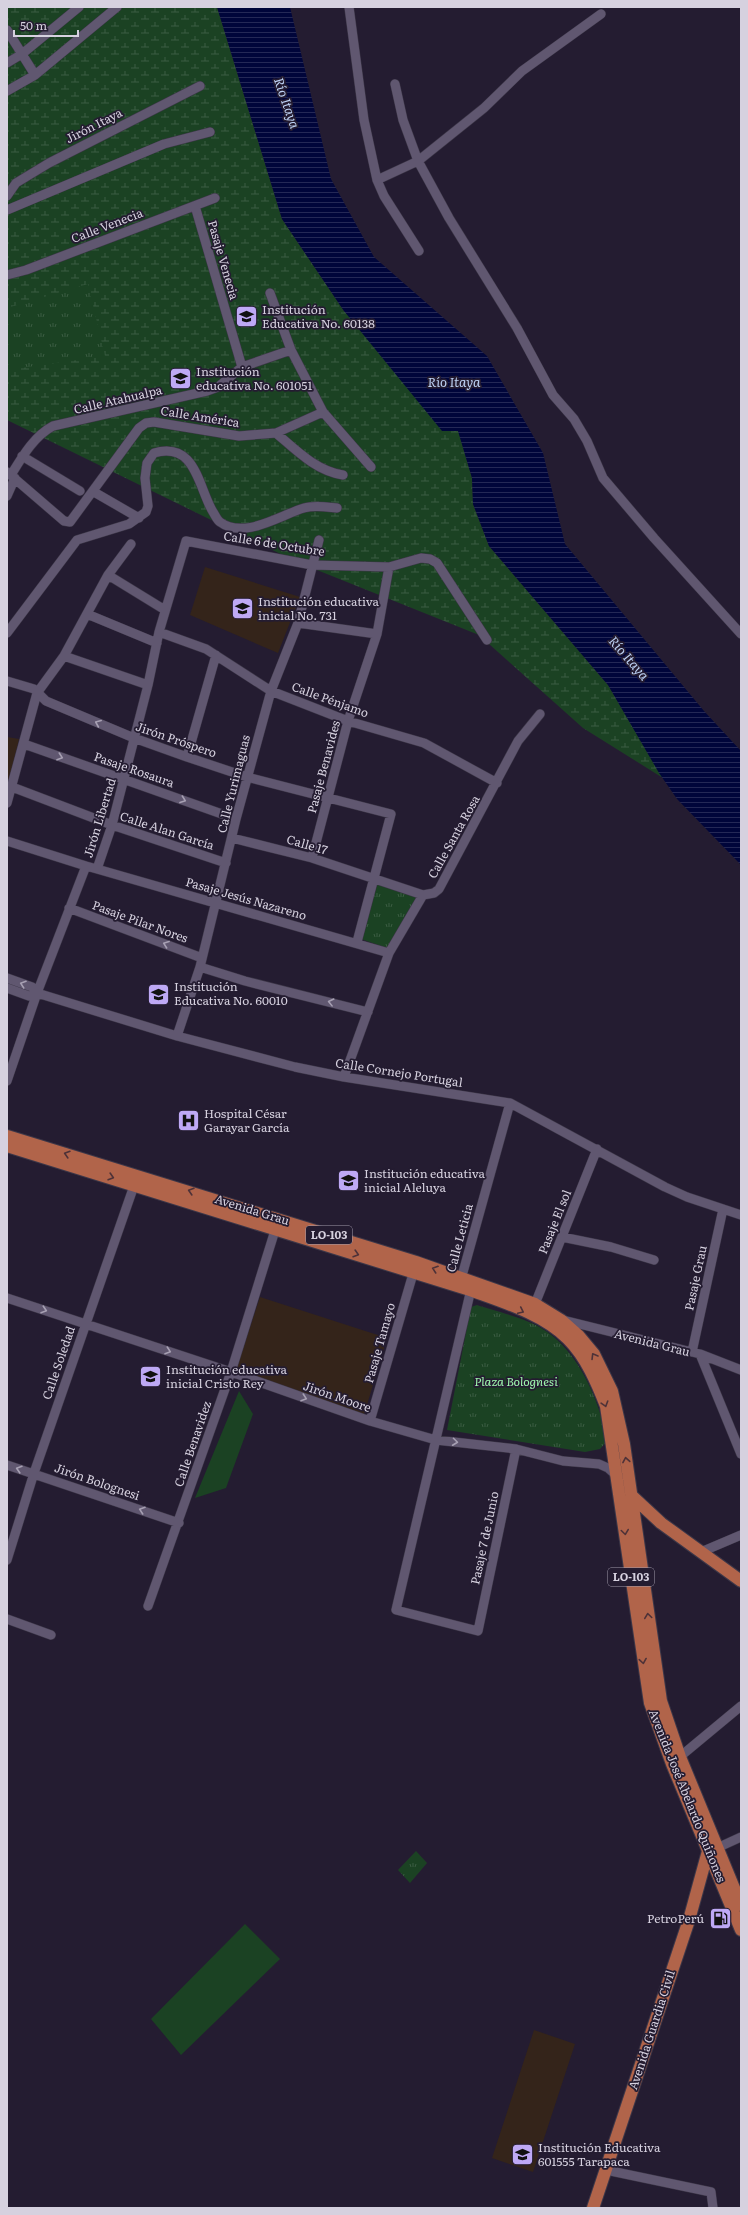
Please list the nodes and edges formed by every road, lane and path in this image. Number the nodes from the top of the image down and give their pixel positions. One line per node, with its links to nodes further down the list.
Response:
1 (79, 7): 6 (street)
2 (117, 7): 8 (street)
3 (349, 7): 14 (street)
4 (601, 14): 13 (street)
5 (7, 30): 6 (street)
6 (22, 54): 7 (street); 8 (street)
7 (7, 63)
8 (35, 75): 11 (street)
9 (395, 84): 13 (street)
10 (200, 86): 15 (street, Jirón Itaya)
11 (7, 91)
12 (210, 132): 18 (street)
13 (418, 161): 14 (street); 47 (street)
14 (377, 180): 19 (street)
15 (7, 196)
16 (215, 198): 17 (street, Calle Venecia)
17 (195, 206): 20 (street, Calle Venecia); 23 (street, Pasaje Venecia)
18 (7, 210)
19 (420, 251)
20 (7, 275)
21 (270, 293): 22 (street)
22 (291, 350): 23 (street, Calle Atahualpa); 24 (street)
23 (242, 367): 26 (street, Calle Atahualpa)
24 (323, 412): 25 (street, Calle América); 27 (street)
25 (276, 433): 29 (street); 31 (street, Calle América)
26 (22, 456): 28 (street, Calle Atahualpa); 30 (street)
27 (371, 467)
28 (11, 475): 31 (street, Calle América); 32 (street, Calle Atahualpa)
29 (343, 475)
30 (80, 491)
31 (94, 492): 34 (street)
32 (7, 496)
33 (337, 508): 34 (street)
34 (139, 518): 45 (street)
35 (319, 540): 38 (street, Calle Yurimaguas)
36 (186, 541): 38 (street, Calle 6 de Octubre); 41 (street, Jirón Libertad)
37 (131, 544): 40 (street)
38 (312, 565): 39 (street, Calle 6 de Octubre); 43 (street, Calle Yurimaguas)
39 (389, 567): 46 (street, Pasaje Benavides); 48 (street, Calle 6 de Octubre)
40 (108, 576): 41 (street); 42 (street)
41 (165, 610): 44 (street, Jirón Libertad)
42 (87, 614): 49 (street); 51 (street)
43 (298, 623): 46 (street); 54 (street, Calle Yurimaguas)
44 (159, 632): 49 (street, Jirón Libertad); 50 (street, Calle Pénjamo)
45 (7, 633)
46 (377, 634): 57 (street, Pasaje Benavides)
47 (741, 634)
48 (487, 640)
49 (157, 643): 53 (street, Jirón Libertad)
50 (216, 655): 54 (street, Calle Pénjamo); 60 (street)
51 (64, 656): 53 (street); 55 (street)
52 (7, 681): 55 (street, Jirón Próspero)
53 (148, 685): 58 (street, Jirón Libertad)
54 (271, 691): 57 (street, Calle Pénjamo); 61 (street, Calle Yurimaguas)
55 (37, 693): 58 (street, Jirón Próspero, one-way to 55); 59 (street)
56 (540, 714): 63 (street, Calle Santa Rosa)
57 (348, 721): 63 (street, Calle Pénjamo); 65 (street, Pasaje Benavides)
58 (134, 738): 60 (street, Jirón Próspero); 62 (street, Jirón Libertad)
59 (24, 744): 62 (street, Pasaje Rosaura, one-way to 62); 64 (street)
60 (187, 757): 61 (street, Jirón Próspero)
61 (247, 777): 65 (street, Jirón Próspero); 67 (street, Calle Yurimaguas)
62 (124, 779): 67 (street, Pasaje Rosaura, one-way to 67); 68 (street, Jirón Libertad)
63 (497, 783): 76 (street, Calle Santa Rosa)
64 (12, 787): 66 (street); 68 (street, Calle Alan García)
65 (328, 799): 71 (street, Pasaje Benavides); 75 (street, Jirón Próspero)
66 (7, 804)
67 (236, 819): 69 (street, Calle Yurimaguas)
68 (112, 825): 72 (street, Calle Alan García); 74 (street, Jirón Libertad)
69 (232, 838): 71 (street, Calle 17); 72 (street, Calle Yurimaguas)
70 (7, 841): 73 (street)
71 (312, 858): 75 (street, Calle 17)
72 (226, 863): 77 (street, Calle Yurimaguas)
73 (86, 866): 74 (street, Jirón Libertad); 78 (street, Jirón Libertad)
74 (97, 869): 77 (street, Pasaje Jesús Nazareno)
75 (373, 878): 76 (street, Calle 17); 79 (street)
76 (424, 894): 80 (street)
77 (216, 904): 79 (street, Pasaje Jesús Nazareno); 81 (street, Calle Yurimaguas)
78 (69, 908): 81 (street, Pasaje Pilar Nores, one-way to 78); 85 (street, Jirón Libertad)
79 (357, 942): 80 (street, Pasaje Jesús Nazareno)
80 (389, 952): 86 (street)
81 (202, 958): 82 (street, Calle Yurimaguas)
82 (200, 967): 86 (street, one-way to 82); 87 (street, Calle Yurimaguas)
83 (7, 978): 85 (street, one-way to 83)
84 (7, 988): 85 (street)
85 (37, 993): 87 (street, Calle Cornejo Portugal); 89 (street, Jirón Libertad)
86 (368, 1012): 88 (street)
87 (176, 1036): 88 (street, Calle Cornejo Portugal)
88 (344, 1077): 90 (street, Calle Cornejo Portugal)
89 (7, 1081)
90 (510, 1103): 93 (street, Calle Cornejo Portugal); 101 (street, Calle Leticia)
91 (7, 1136): 94 (main road, Avenida Grau / LO-103, one-way to 91)
92 (7, 1146): 94 (main road, Avenida Grau / LO-103, one-way to 94)
93 (597, 1149): 95 (street, Calle Cornejo Portugal); 98 (street, Pasaje El sol)
94 (137, 1180): 97 (main road, Avenida Grau / LO-103); 105 (street, Calle Soledad)
95 (723, 1209): 96 (street, Calle Cornejo Portugal); 106 (street, Pasaje Grau)
96 (741, 1214)
97 (277, 1224): 100 (main road, Avenida Grau / LO-103); 108 (street, Calle Benavidez)
98 (562, 1237): 99 (street); 103 (street, Pasaje El sol)
99 (654, 1260)
100 (415, 1267): 101 (main road, Avenida Grau / LO-103); 110 (street, Pasaje Tamayo)
101 (466, 1284): 103 (main road, Avenida Grau / LO-103); 111 (street, Calle Leticia); 116 (main road, Avenida José Abelardo Quiñones / LO-103, one-way to 116)
102 (7, 1298): 105 (street, Jirón Moore, one-way to 105)
103 (535, 1304): 104 (main road, Avenida Grau / LO-103)
104 (561, 1320): 106 (street, Avenida Grau); 109 (main road, Avenida Grau / LO-103, one-way to 104)
105 (86, 1323): 108 (street, Jirón Moore, one-way to 108); 115 (street, Calle Soledad)
106 (696, 1354): 107 (street, Avenida Grau); 113 (street)
107 (741, 1370)
108 (231, 1372): 110 (street, Jirón Moore, one-way to 110); 118 (street, Calle Benavidez)
109 (612, 1391): 117 (main road, Avenida José Abelardo Quiñones / LO-103, one-way to 109)
110 (370, 1421): 111 (street, Jirón Moore)
111 (436, 1440): 112 (street, Jirón Moore, one-way to 112); 127 (street, Calle Leticia)
112 (516, 1449): 116 (street, Jirón Moore); 127 (street, Pasaje 7 de Junio)
113 (740, 1450)
114 (7, 1465): 115 (street, Jirón Bolognesi, one-way to 114)
115 (34, 1474): 118 (street, Jirón Bolognesi, one-way to 115); 123 (street, Calle Soledad)
116 (617, 1477): 117 (street, Jirón Moore); 130 (main road, Avenida José Abelardo Quiñones / LO-103, one-way to 130)
117 (633, 1496): 119 (main road); 121 (main road, Avenida José Abelardo Quiñones / LO-103)
118 (179, 1523): 125 (street, Calle Benavidez)
119 (661, 1523): 121 (main road); 122 (main road)
120 (741, 1535): 122 (street)
121 (636, 1536): 130 (main road, Avenida José Abelardo Quiñones / LO-103, one-way to 121)
122 (701, 1552): 124 (main road)
123 (7, 1560)
124 (741, 1581)
125 (148, 1606)
126 (7, 1619): 128 (street)
127 (478, 1631)
128 (52, 1635)
129 (741, 1706): 130 (street)
130 (676, 1761): 132 (main road, Avenida José Abelardo Quiñones / LO-103)
131 (741, 1837): 132 (street)
132 (712, 1850): 133 (main road, Avenida José Abelardo Quiñones / LO-103); 134 (main road, Avenida José Abelardo Quiñones / LO-103); 135 (main road, Avenida Guardia Civil)
133 (741, 1905)
134 (741, 1930)
135 (606, 2170): 136 (main road, Avenida Guardia Civil); 137 (street)
136 (593, 2208)
137 (713, 2208)

